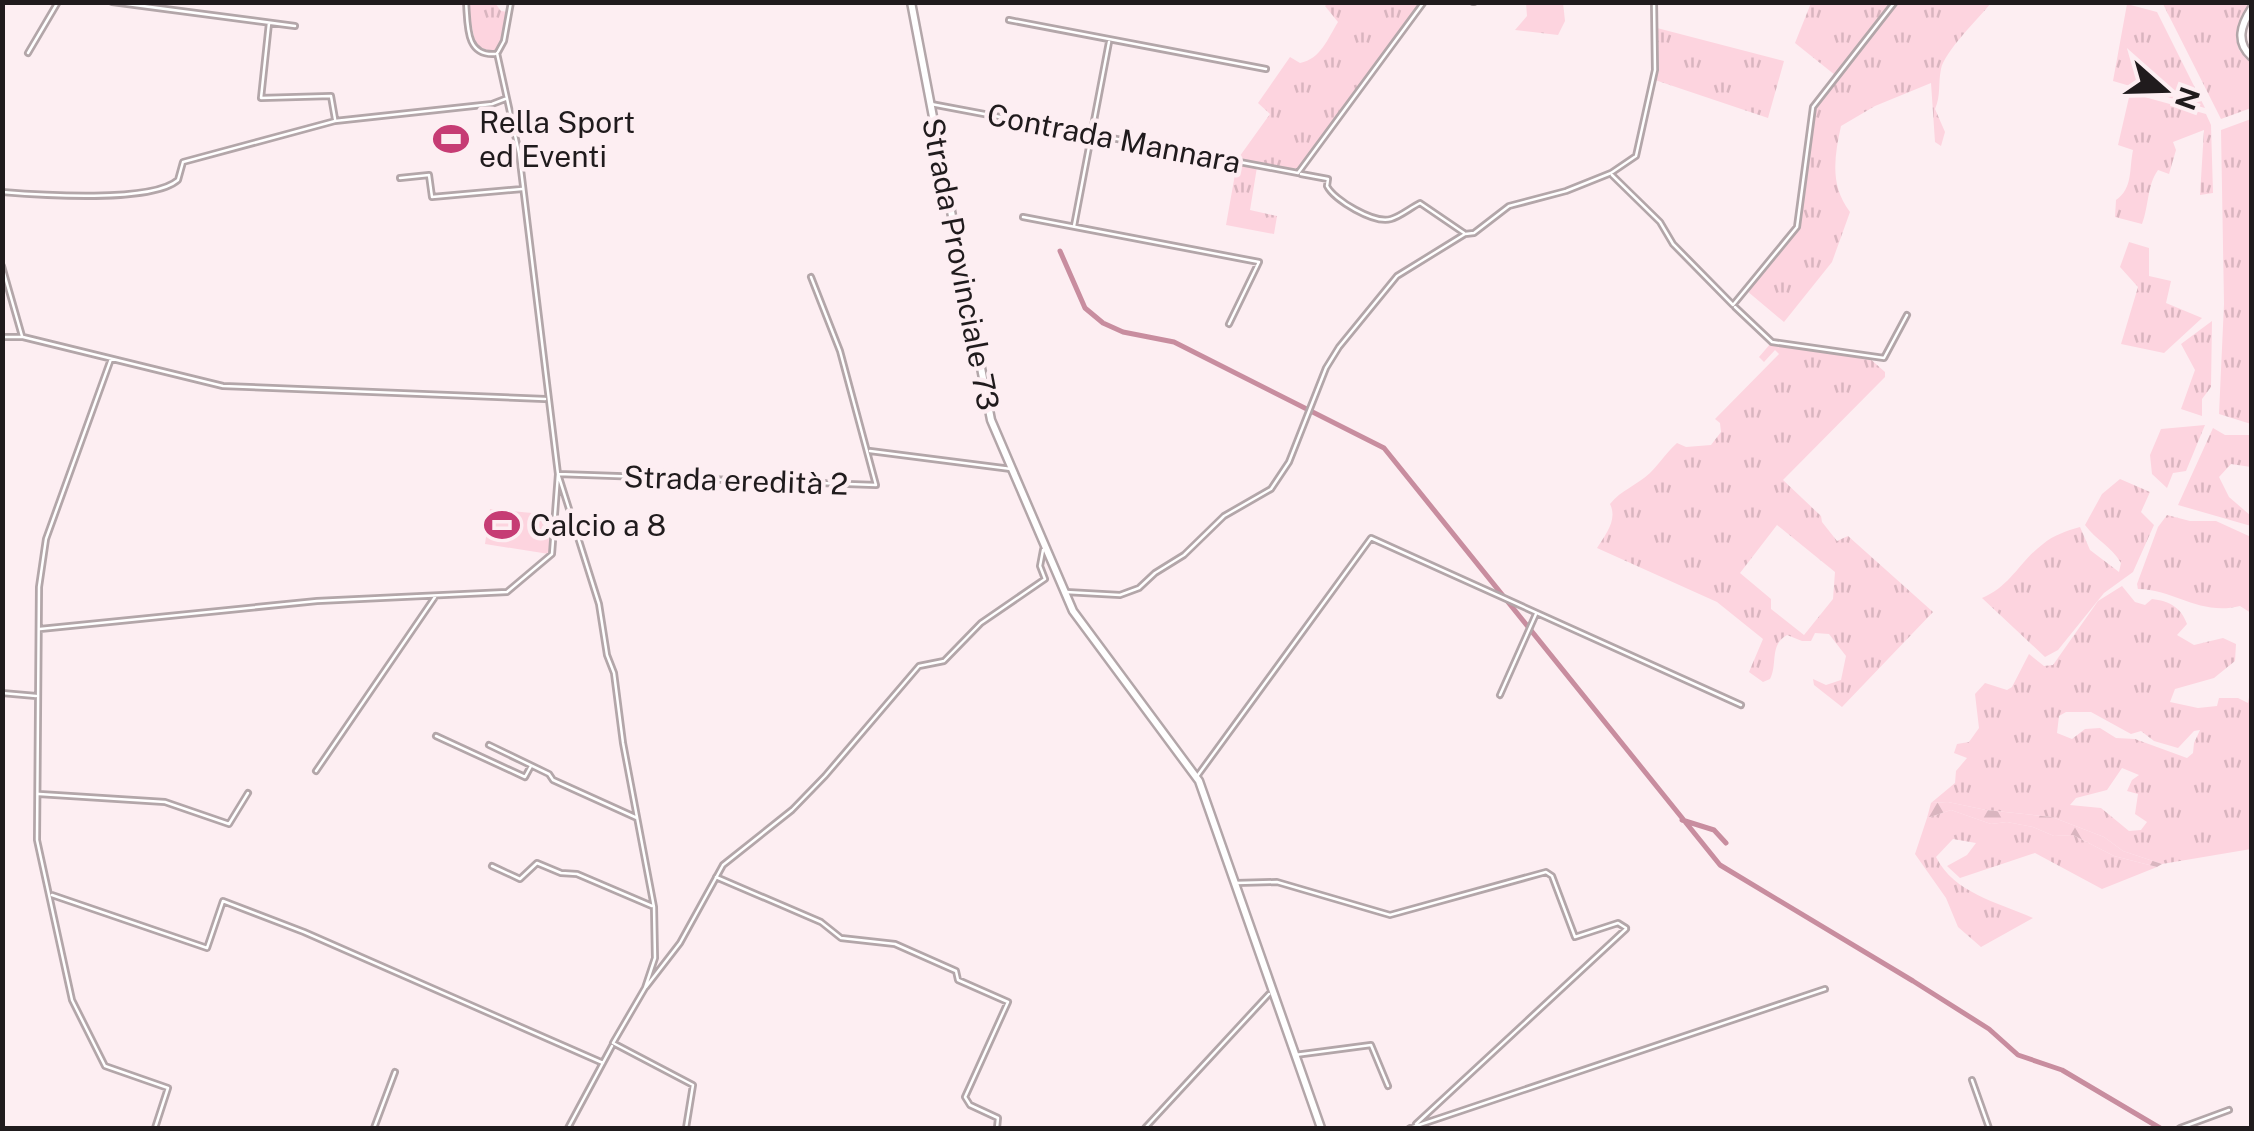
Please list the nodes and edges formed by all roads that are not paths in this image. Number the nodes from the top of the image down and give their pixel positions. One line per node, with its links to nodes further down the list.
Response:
1 (58, 2): 14 (street)
2 (112, 2): 11 (street)
3 (466, 2): 15 (street)
4 (511, 2): 15 (street)
5 (910, 2): 19 (main road, Strada Provinciale 73)
6 (1424, 2): 23 (street)
7 (1654, 2): 22 (street)
8 (1895, 2): 32 (street)
9 (2252, 8): 16 (main road)
10 (1009, 20): 13 (street)
11 (270, 23): 12 (street); 20 (street)
12 (295, 26)
13 (1109, 40): 17 (street); 21 (street)
14 (28, 53)
15 (497, 53): 18 (street)
16 (2252, 57)
17 (1266, 69)
18 (508, 98): 20 (street); 25 (street)
19 (930, 103): 21 (street, Contrada Mannara); 40 (main road, Strada Provinciale 73)
20 (335, 120): 26 (street)
21 (1090, 134): 23 (street, Contrada Mannara); 28 (street)
22 (1610, 173): 29 (street); 32 (street)
23 (1298, 174): 29 (street, Contrada Mannara)
24 (400, 178): 25 (street)
25 (524, 189): 38 (street)
26 (2, 192)
27 (1023, 217): 28 (street)
28 (1074, 227): 34 (street)
29 (1465, 234): 43 (street)
30 (2, 266): 35 (street)
31 (811, 276): 39 (street, Strada eredità 2)
32 (1733, 305): 33 (street)
33 (1907, 315)
34 (1229, 324)
35 (22, 337): 36 (street); 37 (street)
36 (2, 338)
37 (111, 359): 38 (street); 46 (street)
38 (548, 400): 41 (street)
39 (867, 452): 40 (street); 41 (street, Strada eredità 2)
40 (1012, 470): 42 (main road, Strada Provinciale 73)
41 (558, 474): 44 (street); 58 (street)
42 (1045, 546): 43 (main road, Strada Provinciale 73); 60 (street)
43 (1065, 592): 55 (main road, Strada Provinciale 73)
44 (436, 596): 46 (street); 54 (street)
45 (1537, 613): 48 (street); 50 (street); 55 (street)
46 (40, 629): 49 (street)
47 (2, 692): 49 (street)
48 (1500, 695)
49 (39, 696): 57 (street)
50 (1741, 706)
51 (436, 736): 53 (street)
52 (488, 745): 53 (street)
53 (531, 765): 58 (street)
54 (316, 771)
55 (1197, 776): 61 (main road, Strada Provinciale 73)
56 (248, 793): 57 (street)
57 (38, 794): 62 (street)
58 (638, 819): 63 (street)
59 (492, 866): 63 (street)
60 (715, 876): 64 (street); 78 (street)
61 (1235, 883): 66 (main road, Strada Provinciale 73); 81 (street)
62 (50, 895): 69 (street); 74 (street)
63 (654, 907): 64 (street)
64 (645, 988): 67 (street)
65 (1825, 988): 81 (street)
66 (1271, 992): 68 (main road, Strada Provinciale 73); 79 (street)
67 (613, 1043): 69 (street); 77 (street)
68 (1294, 1055): 72 (street); 80 (main road, Strada Provinciale 73)
69 (603, 1063): 76 (street)
70 (395, 1072): 75 (street)
71 (1972, 1080): 82 (street)
72 (1388, 1086)
73 (2229, 1110): 83 (street)
74 (155, 1128)
75 (374, 1128)
76 (568, 1128)
77 (686, 1128)
78 (997, 1128)
79 (1145, 1128)
80 (1320, 1128)
81 (1411, 1128)
82 (1989, 1128)
83 (2180, 1128)

